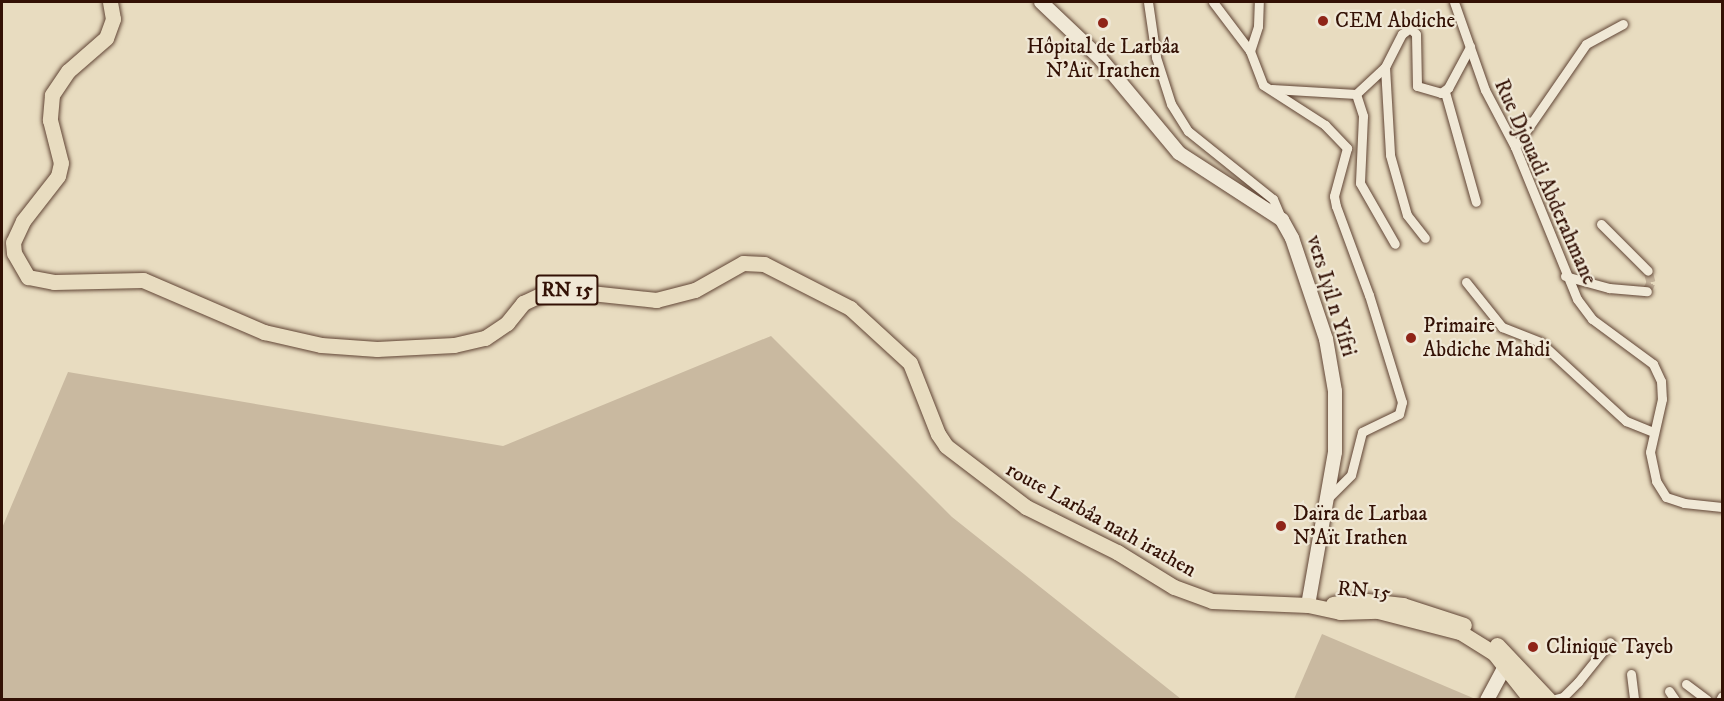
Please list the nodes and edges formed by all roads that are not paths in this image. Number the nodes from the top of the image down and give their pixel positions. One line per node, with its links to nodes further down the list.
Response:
1 (110, 2): 27 (main road, route Larbâa nath irathen / RN 15)
2 (1041, 2): 16 (main road, vers Iγil n Yifri)
3 (1148, 2): 16 (street)
4 (1213, 2): 9 (street)
5 (1259, 2): 9 (street)
6 (1455, 2): 8 (street, Rue Djouadi Abderahmane)
7 (1623, 24): 14 (street)
8 (1470, 47): 12 (street); 14 (street, Rue Djouadi Abderahmane)
9 (1250, 51): 11 (street)
10 (1385, 67): 12 (street); 13 (street); 18 (street)
11 (1269, 89): 13 (street); 25 (street)
12 (1445, 92): 15 (street)
13 (1356, 94): 19 (street)
14 (1515, 147): 21 (street, Rue Djouadi Abderahmane)
15 (1476, 202)
16 (1282, 220): 25 (main road, vers Iγil n Yifri)
17 (1601, 224): 20 (street)
18 (1425, 237)
19 (1395, 244)
20 (1648, 271)
21 (1565, 276): 23 (street); 24 (street, Rue Djouadi Abderahmane)
22 (1466, 282): 24 (street)
23 (1647, 291)
24 (1653, 432): 26 (street, Rue Djouadi Abderahmane)
25 (1328, 498): 27 (main road, vers Iγil n Yifri)
26 (1722, 507)
27 (1313, 606): 29 (main road, RN 15)
28 (1610, 642): 34 (street)
29 (1508, 662): 32 (main road); 33 (main road, RN 15); 34 (main road, RN 15)
30 (1630, 675): 35 (street)
31 (1686, 684): 36 (street)
32 (1487, 699)
33 (1531, 699)
34 (1550, 699)
35 (1634, 699)
36 (1707, 699)

